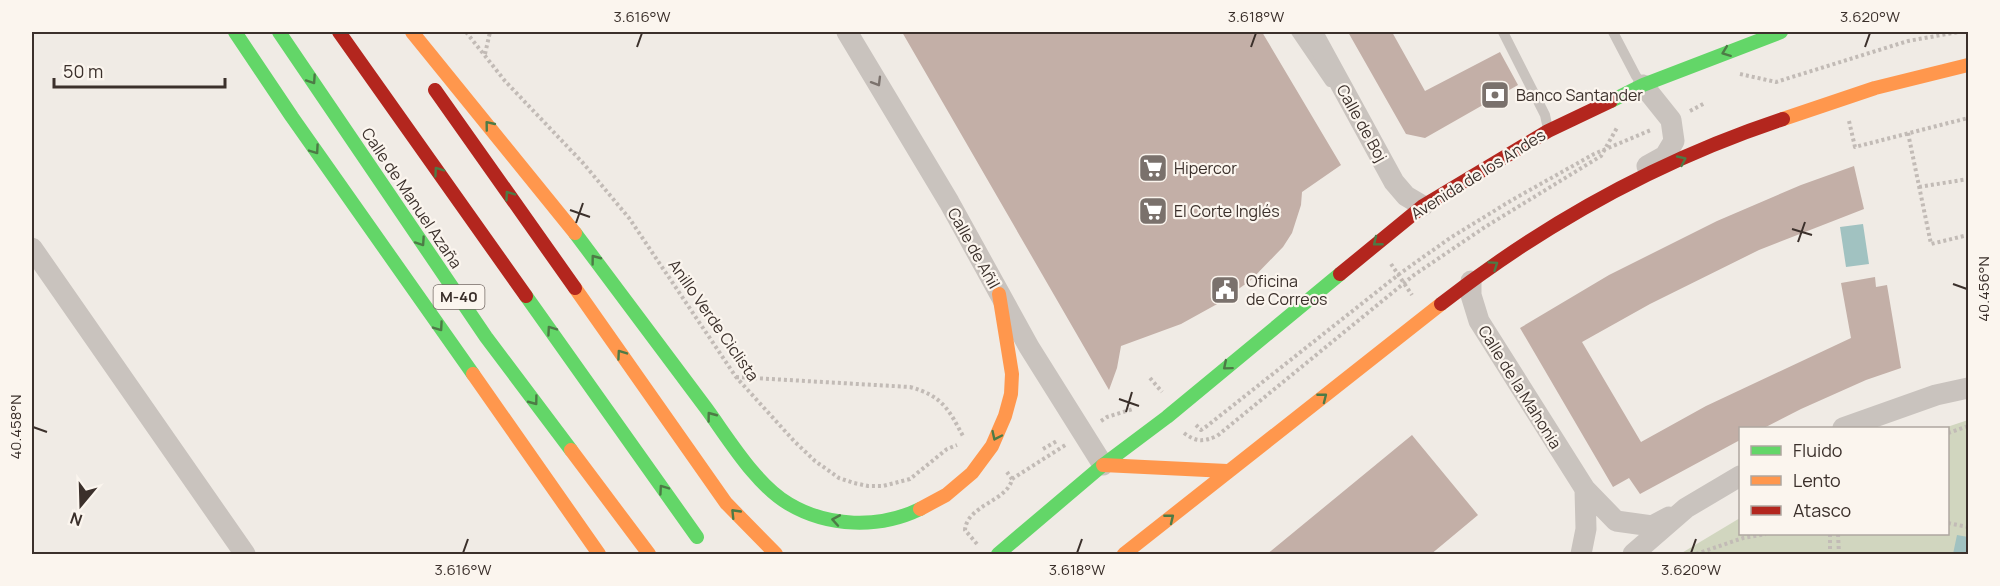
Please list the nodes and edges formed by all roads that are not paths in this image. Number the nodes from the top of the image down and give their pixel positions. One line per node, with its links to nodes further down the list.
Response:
1 (235, 32): 30 (main road, one-way to 30)
2 (279, 32): 31 (main road, Calle de Manuel Azaña / M-40, one-way to 31)
3 (339, 32): 28 (main road, one-way to 3)
4 (412, 32): 20 (main road, one-way to 4)
5 (847, 32): 20 (street, Calle de Añil, one-way to 20)
6 (1296, 32): 14 (lane)
7 (1312, 32): 14 (street, Calle de Boj)
8 (1503, 32): 15 (lane)
9 (1613, 32): 13 (lane)
10 (1781, 32): 13 (main road, Avenida de los Andes, one-way to 13)
11 (1968, 65): 16 (main road, one-way to 11)
12 (425, 76): 32 (main road, one-way to 12)
13 (1643, 85): 15 (main road, Avenida de los Andes); 16 (street)
14 (1360, 120): 17 (street, Calle de Boj)
15 (1548, 131): 17 (main road, Avenida de los Andes)
16 (1603, 196): 19 (main road, one-way to 16)
17 (1423, 206): 23 (main road, Avenida de los Andes, one-way to 23)
18 (32, 248): 29 (street)
19 (1472, 281): 24 (main road, one-way to 19); 26 (street, Calle de la Mahonia)
20 (999, 294): 23 (street, Calle de Añil)
21 (1968, 388): 22 (street)
22 (1848, 427)
23 (1103, 465): 24 (main road); 33 (main road, Avenida de los Andes)
24 (1227, 471): 34 (main road, one-way to 24)
25 (1739, 477): 27 (street)
26 (1585, 489): 27 (street, Calle de la Mahonia); 35 (street)
27 (1686, 508): 36 (street)
28 (697, 537)
29 (245, 555)
30 (599, 555)
31 (649, 555)
32 (776, 555)
33 (998, 555)
34 (1124, 555)
35 (1581, 555)
36 (1633, 555)

